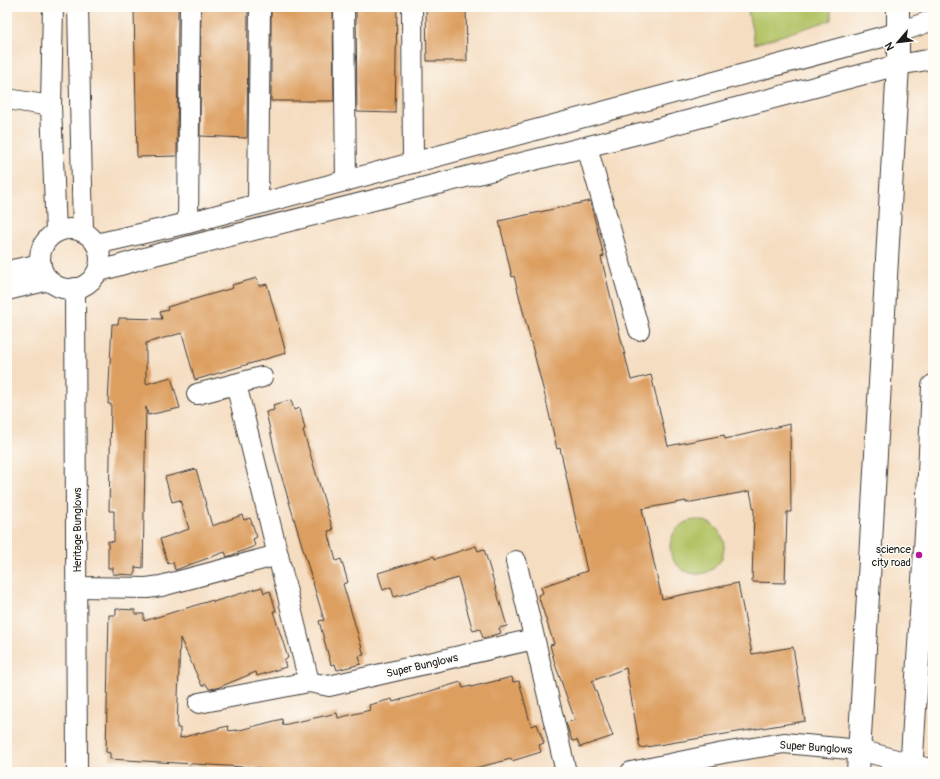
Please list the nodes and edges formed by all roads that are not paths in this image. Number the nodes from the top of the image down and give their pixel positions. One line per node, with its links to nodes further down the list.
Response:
1 (53, 7): 13 (street)
2 (78, 7): 20 (street)
3 (190, 7): 18 (street)
4 (260, 7): 17 (street)
5 (344, 7): 16 (street)
6 (412, 7): 15 (street)
7 (898, 7): 9 (main road)
8 (933, 20): 9 (street)
9 (897, 33): 11 (main road); 15 (street)
10 (933, 59): 11 (street)
11 (898, 65): 14 (street); 37 (main road)
12 (7, 99): 13 (street)
13 (51, 106): 19 (street)
14 (587, 147): 23 (street); 26 (street)
15 (413, 163): 16 (street)
16 (346, 181): 17 (street)
17 (258, 204): 18 (street)
18 (188, 223): 20 (street)
19 (56, 232): 20 (street); 22 (street)
20 (90, 238): 23 (street)
21 (7, 271): 22 (street)
22 (45, 272): 24 (street); 25 (street)
23 (97, 272): 24 (street)
24 (75, 288): 33 (street, Heritage Bunglows)
25 (7, 290)
26 (639, 330)
27 (262, 377): 28 (street)
28 (236, 384): 30 (street); 31 (street)
29 (933, 386): 38 (main road)
30 (197, 394)
31 (278, 555): 33 (street); 35 (street)
32 (516, 561): 34 (street)
33 (77, 587): 40 (street, Heritage Bunglows)
34 (534, 639): 35 (street, Super Bunglows); 41 (street)
35 (309, 682): 36 (street, Super Bunglows)
36 (198, 704)
37 (860, 750): 38 (street, Super Bunglows); 42 (street, Super Bunglows); 43 (main road)
38 (911, 768): 39 (street, Super Bunglows)
39 (933, 770)
40 (77, 772)
41 (566, 772)
42 (632, 772)
43 (858, 772)

